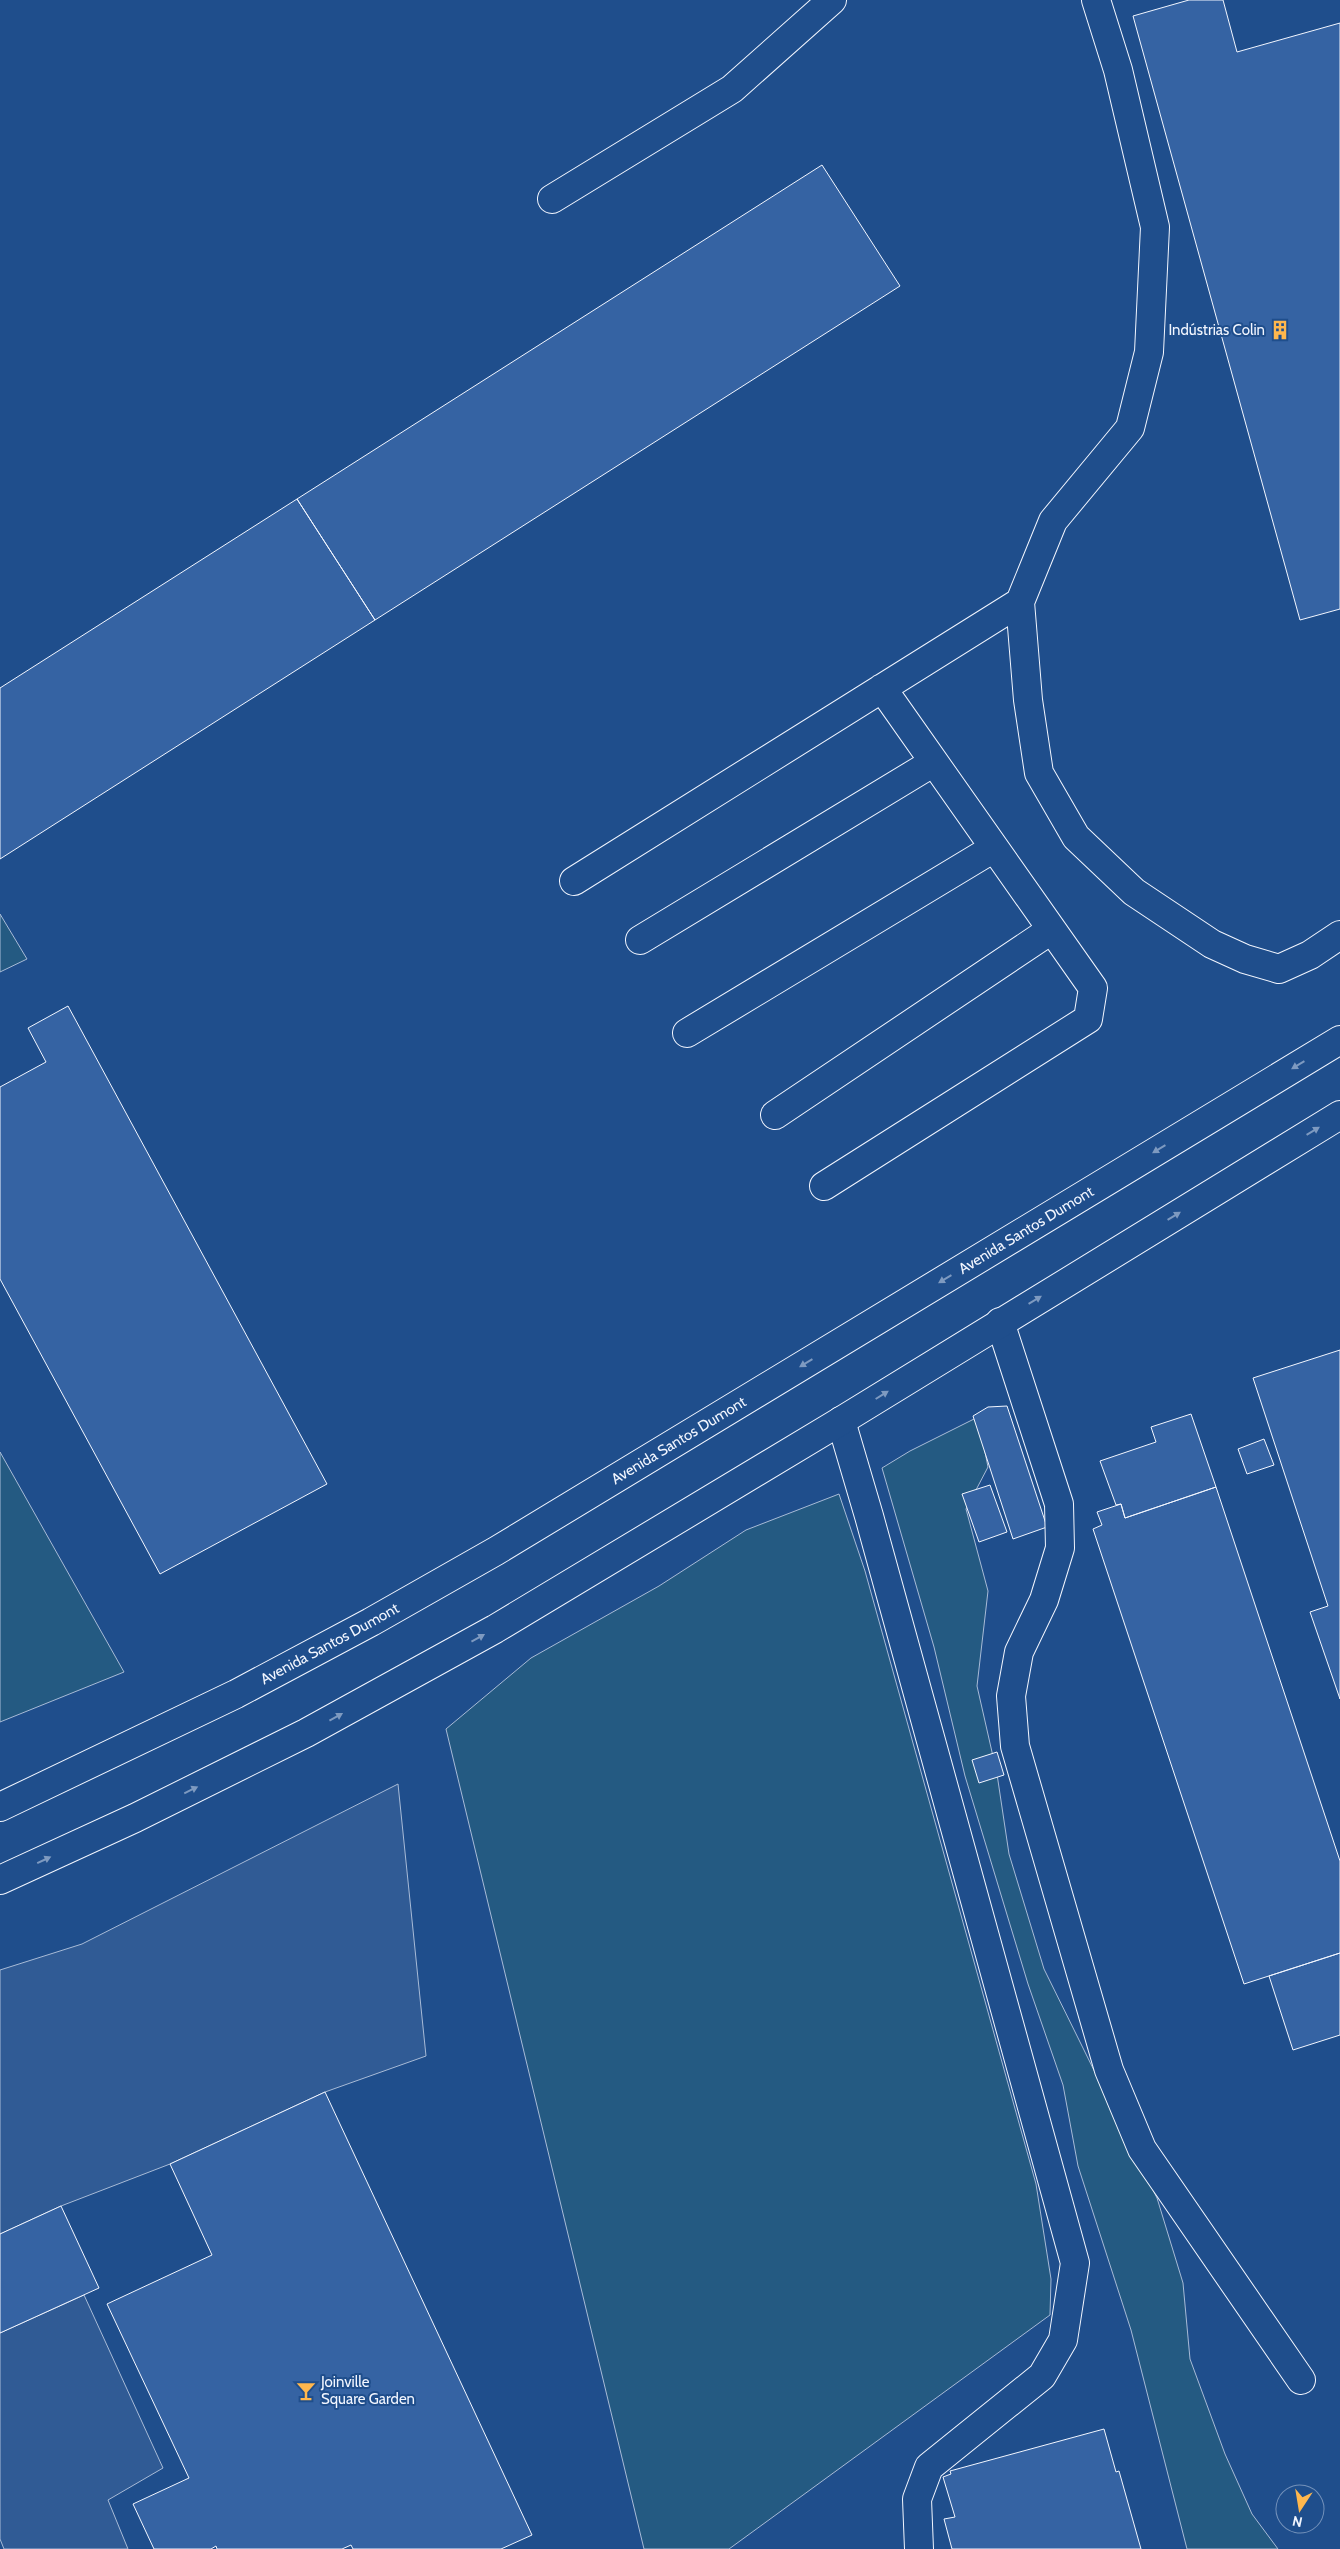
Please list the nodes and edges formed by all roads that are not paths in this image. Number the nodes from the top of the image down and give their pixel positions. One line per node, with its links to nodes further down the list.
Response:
1 (832, 0): 3 (main road)
2 (1096, 0): 4 (main road)
3 (552, 199)
4 (1020, 602): 5 (main road); 10 (main road)
5 (882, 688): 6 (main road); 8 (main road)
6 (934, 762): 7 (main road); 11 (main road)
7 (994, 848): 9 (main road); 12 (main road)
8 (574, 881)
9 (1051, 930): 14 (main road); 16 (main road)
10 (1340, 935)
11 (640, 940)
12 (687, 1033)
13 (1340, 1040): 19 (main road, Avenida Santos Dumont, one-way to 19)
14 (775, 1115)
15 (1340, 1115): 17 (main road, one-way to 15)
16 (824, 1186)
17 (1000, 1322): 18 (main road, one-way to 17); 21 (main road)
18 (841, 1421): 20 (main road, one-way to 18); 22 (main road)
19 (0, 1807)
20 (0, 1880)
21 (1301, 2380)
22 (919, 2549)

